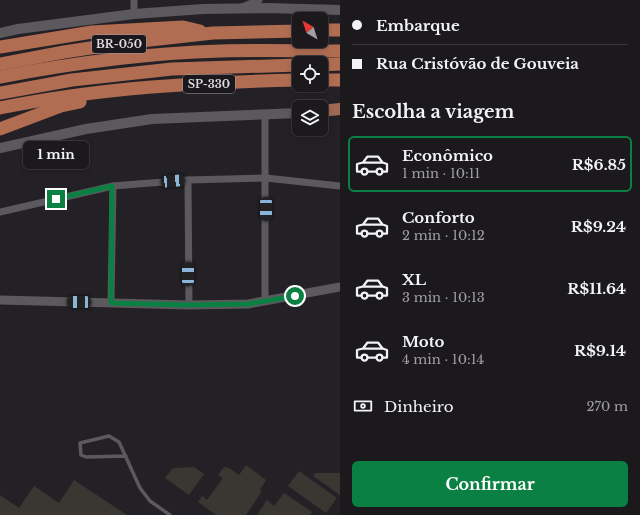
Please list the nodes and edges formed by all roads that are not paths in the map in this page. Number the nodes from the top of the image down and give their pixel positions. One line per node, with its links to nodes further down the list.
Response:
1 (134, 0): 5 (street)
2 (259, 0): 3 (street)
3 (239, 8): 4 (main road); 5 (main road)
4 (340, 10)
5 (134, 14): 9 (main road)
6 (328, 30): 7 (highway)
7 (340, 30)
8 (292, 31): 10 (highway, BR-050)
9 (0, 33)
10 (213, 33): 11 (highway); 13 (highway, BR-050)
11 (0, 47)
12 (340, 51): 17 (highway)
13 (0, 64)
14 (340, 64): 16 (highway)
15 (292, 65): 22 (highway)
16 (328, 65)
17 (0, 77)
18 (292, 80): 21 (highway, SP-330)
19 (328, 80): 20 (highway)
20 (340, 80)
21 (119, 89): 23 (highway, SP-330); 30 (highway)
22 (0, 93)
23 (0, 108)
24 (340, 109): 25 (highway)
25 (328, 110)
26 (292, 113): 27 (main road)
27 (266, 114): 31 (main road); 32 (street)
28 (328, 114): 29 (main road)
29 (340, 115)
30 (0, 129)
31 (0, 148)
32 (266, 178): 33 (street); 35 (street); 39 (street)
33 (188, 180): 34 (street); 41 (street)
34 (112, 186): 36 (street); 40 (street)
35 (340, 186)
36 (0, 212)
37 (340, 288): 39 (street)
38 (0, 300): 40 (street)
39 (266, 302): 41 (street)
40 (111, 303): 41 (street)
41 (189, 305)
42 (126, 456): 42 (lane); 43 (lane)
43 (170, 515)

